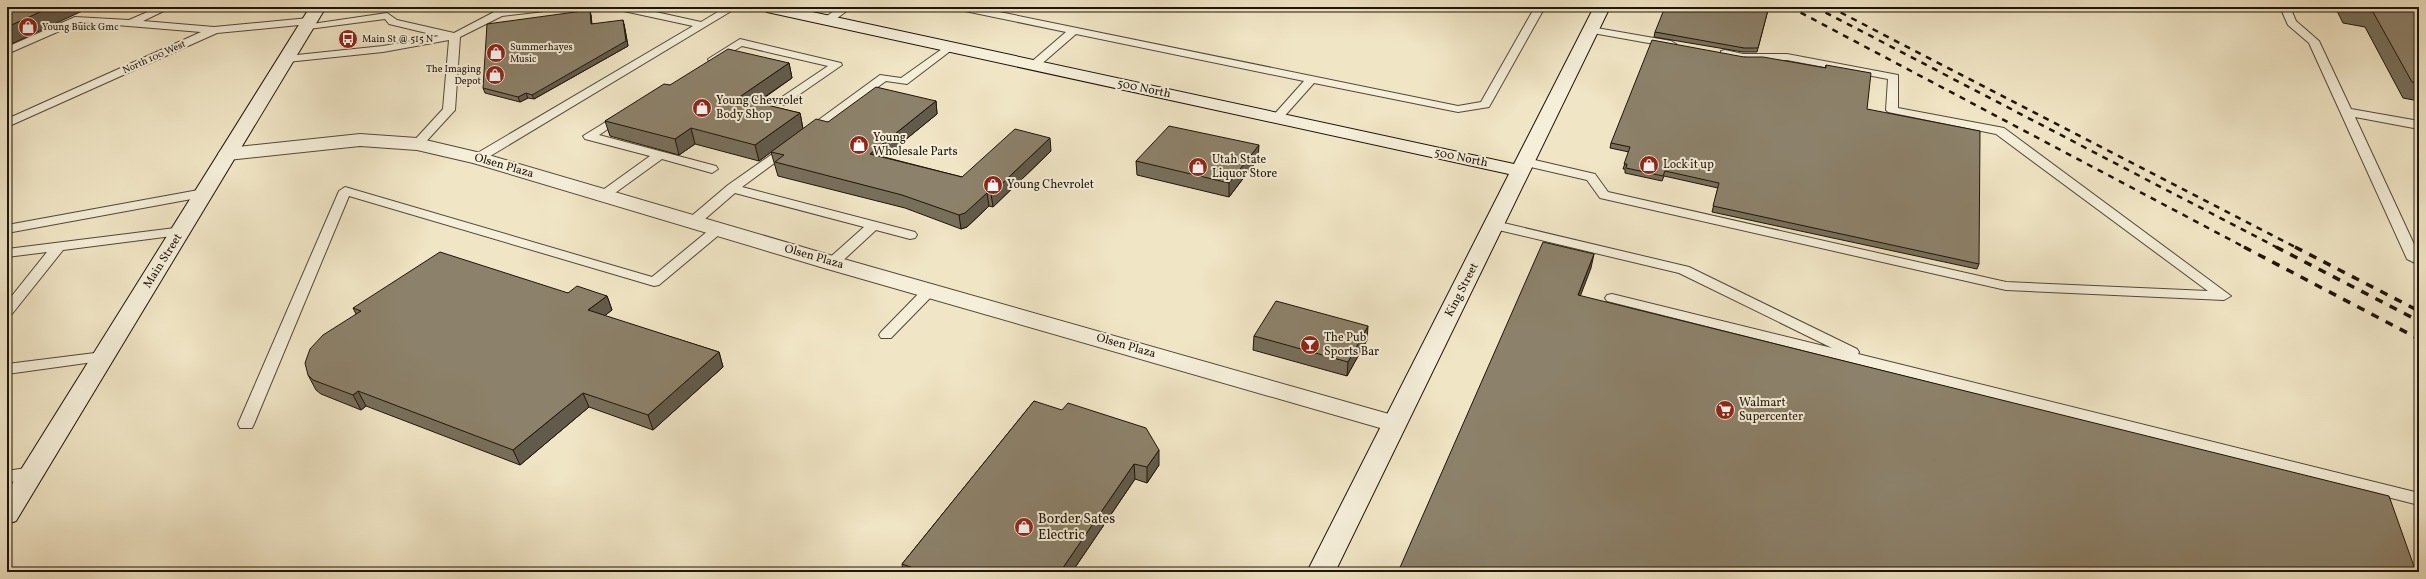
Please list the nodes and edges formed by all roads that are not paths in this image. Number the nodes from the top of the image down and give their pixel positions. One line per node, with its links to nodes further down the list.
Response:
1 (167, 7): 13 (lane)
2 (553, 7): 18 (lane)
3 (619, 7): 14 (lane)
4 (733, 7): 14 (lane)
5 (767, 7): 12 (street, 500 North)
6 (847, 7): 12 (lane)
7 (960, 7): 16 (lane)
8 (1540, 7): 26 (lane)
9 (1602, 7): 17 (street, King Street)
10 (2285, 7): 29 (lane)
11 (311, 19): 15 (lane, North 100 West); 18 (lane, North 100 West); 23 (street, Main Street)
12 (828, 20): 20 (street, 500 North)
13 (131, 23): 15 (lane); 21 (lane)
14 (702, 25): 36 (lane)
15 (215, 30): 31 (lane, North 100 West)
16 (1074, 30): 24 (lane); 26 (lane)
17 (1592, 30): 19 (lane); 37 (street, King Street)
18 (456, 36): 23 (lane); 33 (lane)
19 (1684, 46)
20 (949, 47): 24 (street, 500 North); 39 (lane)
21 (7, 51)
22 (1713, 51): 37 (lane)
23 (287, 59): 34 (street, Main Street)
24 (1034, 65): 30 (street, 500 North)
25 (700, 67): 27 (lane)
26 (1312, 78): 30 (lane)
27 (780, 103)
28 (635, 107): 35 (lane)
29 (2347, 112): 32 (lane); 51 (lane)
30 (1277, 118): 37 (street, 500 North)
31 (7, 122)
32 (2419, 125)
33 (417, 144): 34 (street, Olsen Plaza); 36 (street, Olsen Plaza)
34 (228, 154): 40 (street, Main Street)
35 (660, 156): 38 (lane); 41 (lane)
36 (478, 158): 41 (street, Olsen Plaza)
37 (1524, 167): 44 (street, King Street)
38 (712, 169)
39 (732, 188): 42 (lane); 43 (lane)
40 (204, 193): 45 (lane); 47 (street, Main Street)
41 (604, 195): 42 (street, Olsen Plaza)
42 (693, 222): 46 (street, Olsen Plaza)
43 (874, 225): 48 (lane); 52 (lane)
44 (1495, 225): 58 (lane); 61 (street, King Street)
45 (7, 229)
46 (719, 229): 52 (street, Olsen Plaza); 60 (lane)
47 (182, 231): 49 (lane); 57 (street, Main Street)
48 (910, 235)
49 (59, 246): 50 (lane); 55 (lane)
50 (7, 253)
51 (2419, 261)
52 (832, 263): 53 (street, Olsen Plaza)
53 (930, 290): 56 (lane); 61 (street, Olsen Plaza)
54 (1612, 298): 58 (lane)
55 (7, 311)
56 (886, 335)
57 (103, 357): 59 (lane); 62 (street, Main Street)
58 (1877, 364): 64 (lane)
59 (7, 369)
60 (246, 424)
61 (1394, 424): 66 (street, King Street)
62 (32, 473): 63 (lane); 65 (street, Main Street)
63 (7, 477)
64 (2419, 499)
65 (7, 514)
66 (1321, 572)

